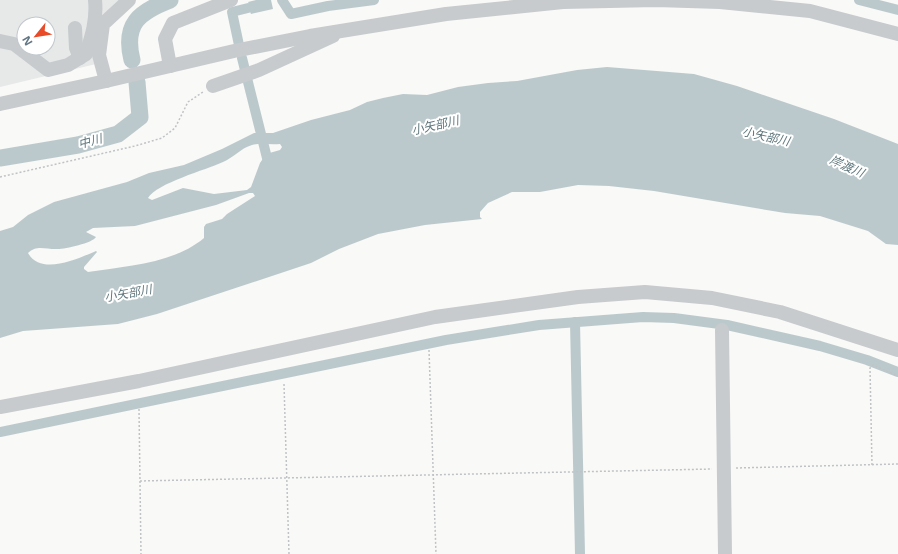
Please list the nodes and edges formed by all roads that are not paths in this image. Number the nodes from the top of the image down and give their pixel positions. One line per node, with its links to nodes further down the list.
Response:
1 (95, 0): 8 (street)
2 (128, 0): 10 (street)
3 (231, 0): 9 (street)
4 (75, 28): 8 (street)
5 (340, 31): 6 (street); 9 (street); 11 (street)
6 (898, 34)
7 (0, 41): 8 (street)
8 (80, 58)
9 (170, 66): 10 (street)
10 (106, 81): 12 (street)
11 (213, 86)
12 (0, 104)
13 (722, 330): 16 (street)
14 (898, 350): 15 (street)
15 (0, 407)
16 (725, 554)

